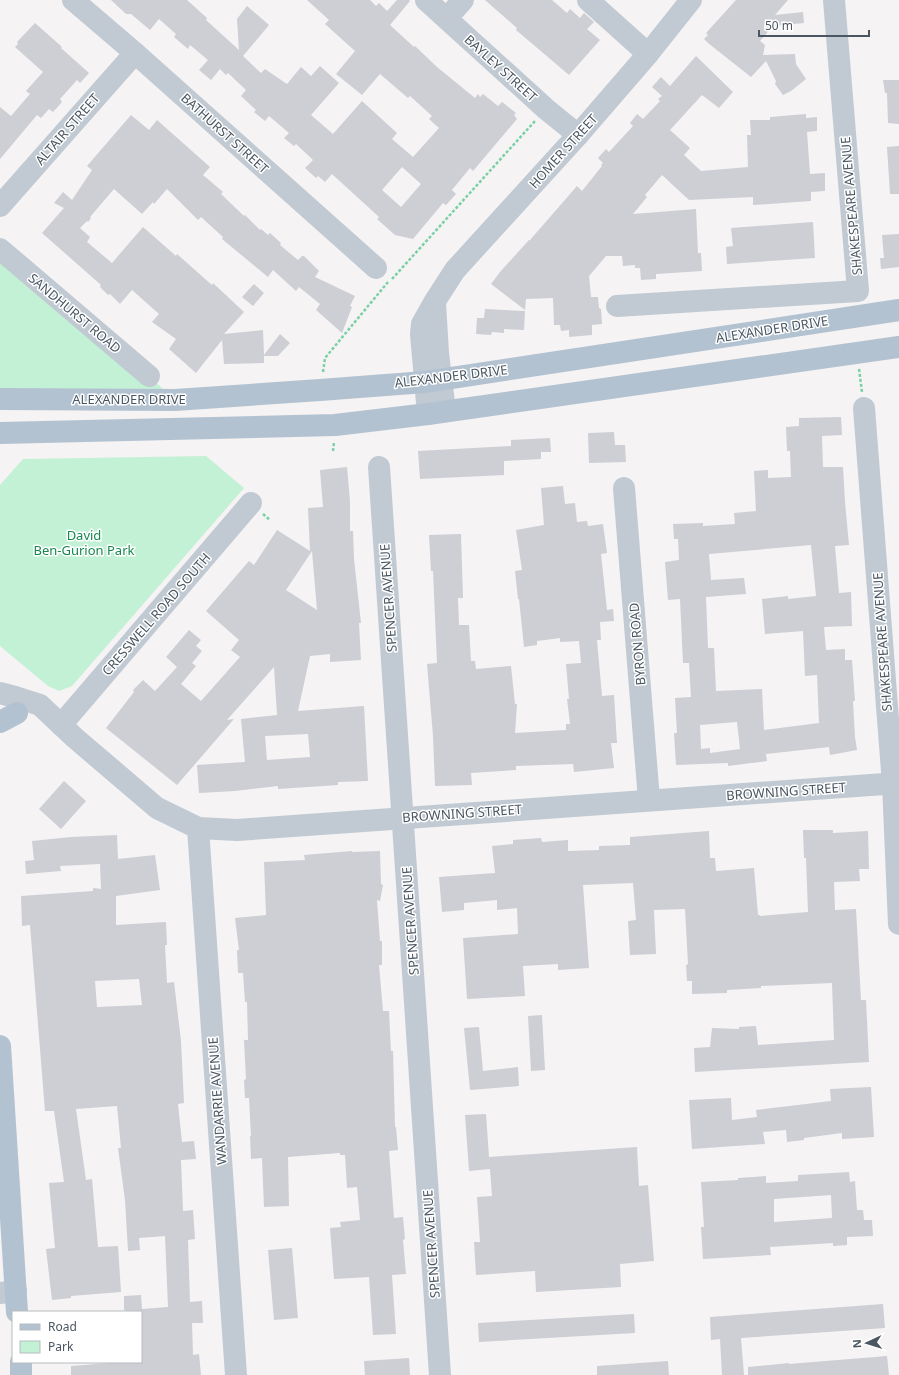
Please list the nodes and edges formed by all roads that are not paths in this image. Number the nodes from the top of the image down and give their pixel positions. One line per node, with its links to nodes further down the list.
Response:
1 (73, 0): 8 (street, BATHURST STREET)
2 (426, 0): 7 (street, BAYLEY STREET)
3 (463, 0): 7 (street)
4 (588, 0): 9 (street)
5 (691, 0): 9 (street, HOMER STREET)
6 (834, 0): 14 (street, SHAKESPEARE AVENUE)
7 (447, 18): 10 (street, BAYLEY STREET)
8 (135, 53): 11 (street, ALTAIR STREET); 13 (street, BATHURST STREET)
9 (648, 54): 10 (street, HOMER STREET)
10 (578, 135): 18 (street, HOMER STREET)
11 (0, 206)
12 (0, 249): 17 (street, SANDHURST ROAD)
13 (376, 268)
14 (617, 306)
15 (899, 310): 18 (main road, ALEXANDER DRIVE)
16 (899, 347): 21 (main road)
17 (149, 376)
18 (433, 380): 19 (main road, ALEXANDER DRIVE); 21 (street, HOMER STREET)
19 (0, 399)
20 (864, 408): 31 (street, SHAKESPEARE AVENUE)
21 (437, 412): 22 (main road)
22 (50, 432): 23 (main road); 24 (main road)
23 (0, 433)
24 (0, 447)
25 (379, 467): 33 (street, SPENCER AVENUE)
26 (624, 488): 32 (street, BYRON ROAD)
27 (251, 503): 30 (street, CRESSWELL ROAD SOUTH)
28 (0, 693): 30 (street, BROWNING STREET)
29 (6, 715): 30 (street, BROWNING STREET)
30 (61, 725): 34 (street, BROWNING STREET)
31 (896, 784): 32 (street, BROWNING STREET); 35 (street, SHAKESPEARE AVENUE)
32 (649, 800): 33 (street, BROWNING STREET)
33 (403, 818): 34 (street, BROWNING STREET); 41 (street, SPENCER AVENUE)
34 (198, 828): 40 (street, WANDARRIE AVENUE)
35 (899, 924)
36 (0, 1046): 37 (main road)
37 (11, 1299)
38 (21, 1363): 39 (main road)
39 (21, 1375)
40 (236, 1375)
41 (440, 1375)

